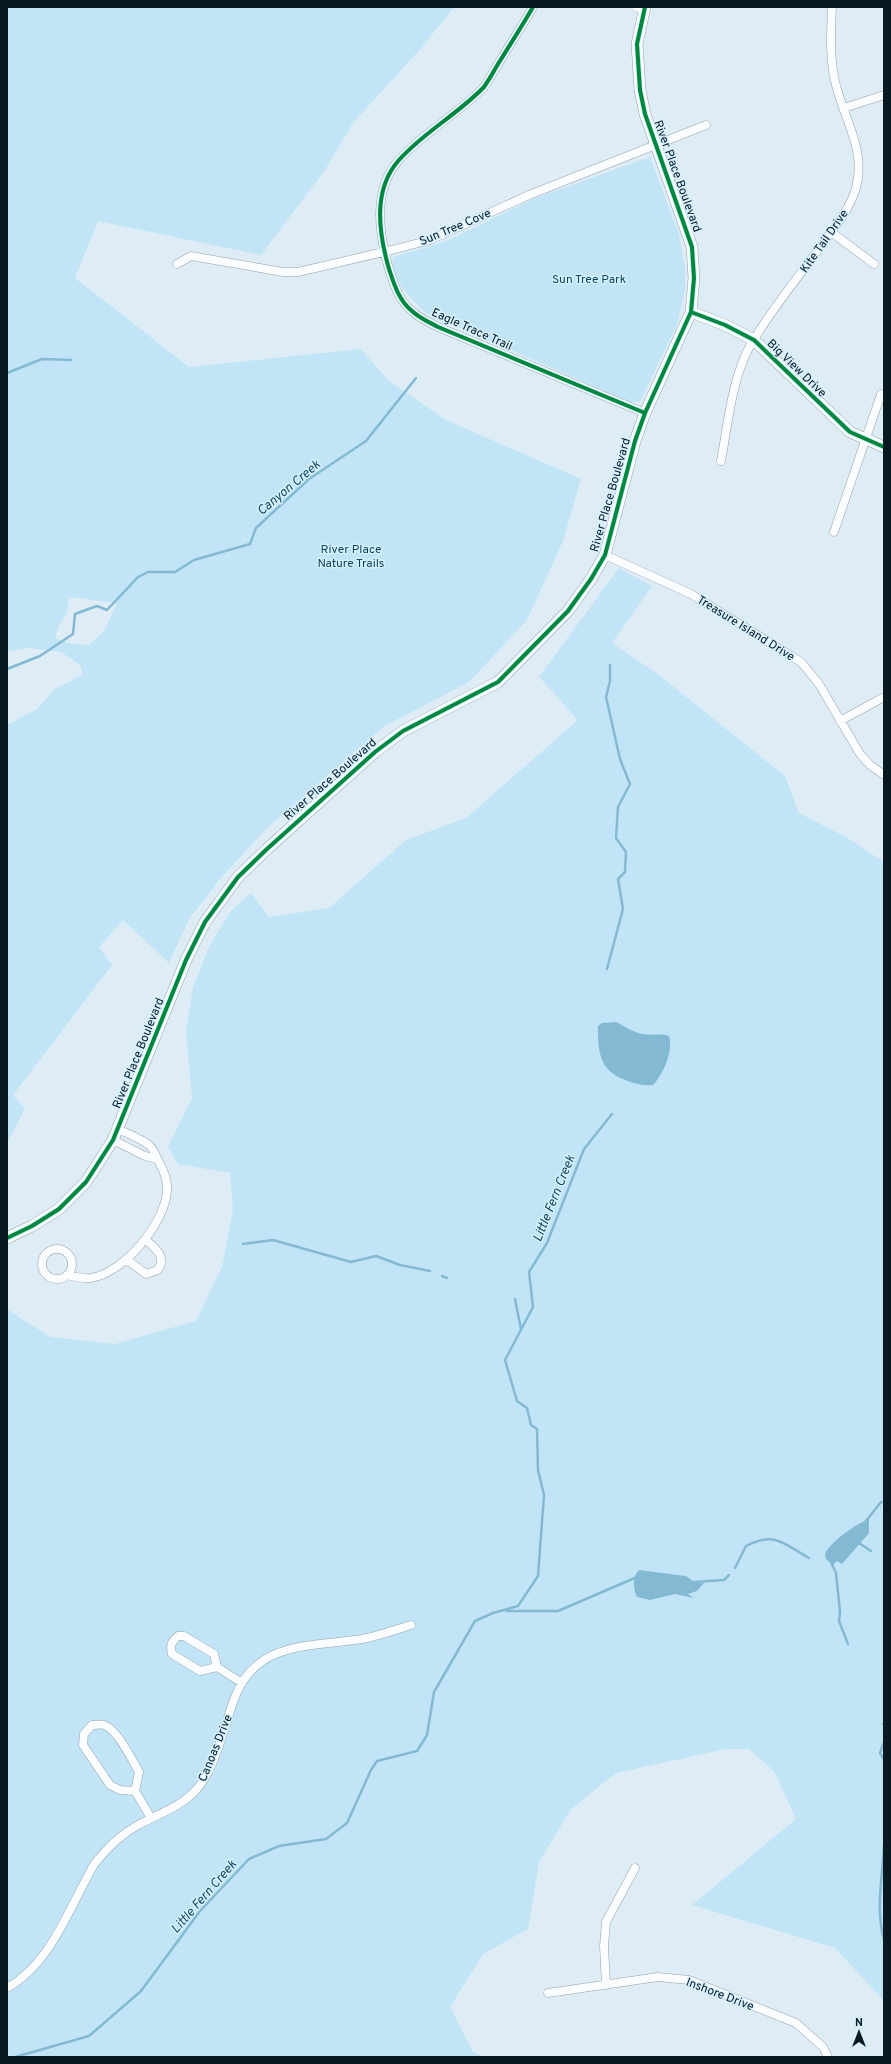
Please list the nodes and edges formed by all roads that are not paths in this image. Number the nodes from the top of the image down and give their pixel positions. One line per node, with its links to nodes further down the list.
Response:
1 (533, 7): 9 (street, Eagle Trace Trail)
2 (832, 7): 5 (street, Kite Tail Drive)
3 (642, 8): 7 (street, River Place Boulevard)
4 (884, 94): 5 (street)
5 (844, 108): 8 (street, Kite Tail Drive)
6 (706, 125): 7 (street, Sun Tree Cove)
7 (655, 144): 9 (street, Sun Tree Cove); 12 (street, River Place Boulevard)
8 (831, 232): 11 (street); 13 (street, Kite Tail Drive)
9 (384, 252): 10 (street, Sun Tree Cove); 15 (street, Eagle Trace Trail)
10 (178, 264)
11 (874, 264)
12 (691, 312): 13 (street, Big View Drive); 15 (street, River Place Boulevard)
13 (754, 340): 16 (street, Big View Drive); 18 (street, Kite Tail Drive)
14 (882, 394): 16 (street)
15 (645, 413): 20 (street, River Place Boulevard)
16 (866, 440): 17 (street, Big View Drive); 19 (street)
17 (884, 447)
18 (721, 461)
19 (834, 532)
20 (604, 555): 22 (street, Treasure Island Drive); 24 (street, River Place Boulevard)
21 (884, 697): 22 (street)
22 (840, 721): 23 (street, Treasure Island Drive)
23 (884, 775)
24 (118, 1129): 25 (street, River Place Boulevard); 26 (street)
25 (113, 1140): 26 (street); 27 (street, River Place Boulevard)
26 (157, 1159): 28 (street)
27 (7, 1238)
28 (145, 1239): 29 (street); 29 (street)
29 (126, 1259): 30 (street)
30 (67, 1275)
31 (411, 1625): 33 (street, Canoas Drive)
32 (217, 1667): 32 (street); 33 (street)
33 (242, 1683): 35 (street, Canoas Drive)
34 (136, 1791): 34 (street); 35 (street)
35 (151, 1818): 38 (street, Canoas Drive)
36 (635, 1868): 37 (street)
37 (606, 1985): 39 (street, Inshore Drive); 40 (street, Inshore Drive)
38 (7, 1988)
39 (548, 1993)
40 (828, 2057)

